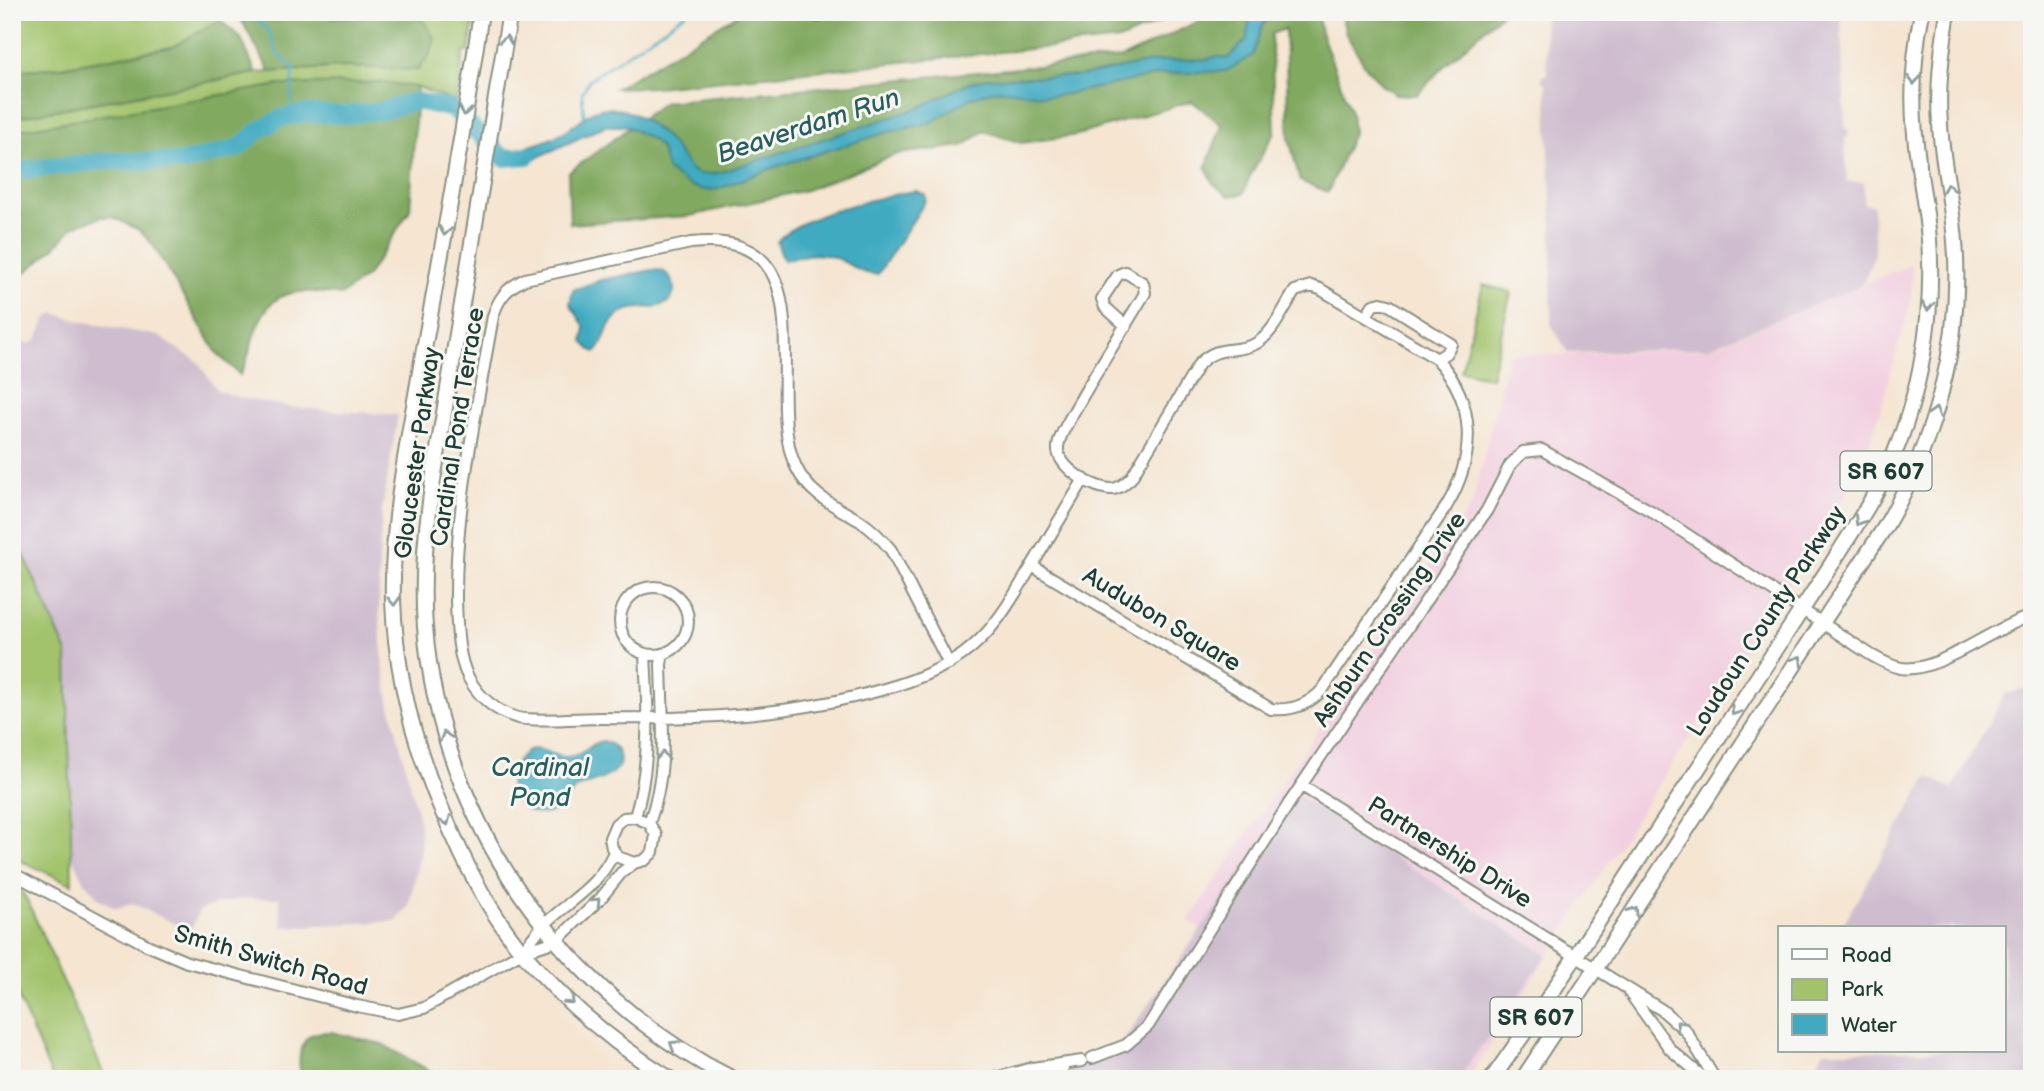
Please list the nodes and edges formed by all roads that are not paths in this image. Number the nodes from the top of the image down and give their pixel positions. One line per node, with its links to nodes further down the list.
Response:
1 (481, 12): 26 (main road, Gloucester Parkway, one-way to 26)
2 (510, 12): 24 (main road, Gloucester Parkway, one-way to 2)
3 (1922, 12): 10 (main road, Loudoun County Parkway / SR 607, one-way to 10)
4 (1948, 12): 12 (main road, Loudoun County Parkway / SR 607, one-way to 4)
5 (1366, 316): 7 (street); 7 (street); 8 (street)
6 (1125, 326): 6 (street); 8 (street)
7 (1437, 359): 9 (street, Audubon Square)
8 (1084, 479): 9 (street, Cardinal Pond Terrace)
9 (1032, 566): 15 (street, Cardinal Pond Terrace)
10 (1802, 609): 12 (street); 18 (street, Ashburn Crossing Drive); 27 (main road, Loudoun County Parkway / SR 607, one-way to 27)
11 (2032, 616): 12 (street)
12 (1822, 623): 28 (main road, Loudoun County Parkway / SR 607, one-way to 12)
13 (645, 654): 14 (street); 14 (street); 16 (street)
14 (663, 654): 17 (street)
15 (949, 664): 16 (street, Cardinal Pond Terrace); 17 (street, Cardinal Pond Terrace)
16 (647, 719): 17 (street, Cardinal Pond Terrace); 19 (street)
17 (663, 719): 20 (street, one-way to 17)
18 (1302, 786): 27 (street, Partnership Drive); 30 (street, Ashburn Crossing Drive)
19 (635, 817): 20 (street); 21 (street)
20 (649, 823): 22 (street)
21 (614, 852): 22 (street); 24 (street, Smith Switch Road)
22 (634, 863): 25 (street, one-way to 22)
23 (12, 873): 26 (street, Smith Switch Road)
24 (544, 925): 25 (main road, Gloucester Parkway); 26 (street, Smith Switch Road)
25 (556, 940): 26 (street, Smith Switch Road); 32 (main road, Gloucester Parkway, one-way to 25)
26 (522, 952): 31 (main road, Gloucester Parkway, one-way to 31)
27 (1575, 954): 28 (street, Partnership Drive); 35 (main road, Loudoun County Parkway / SR 607)
28 (1597, 968): 29 (street, Partnership Drive); 36 (main road, Loudoun County Parkway / SR 607)
29 (1627, 989): 37 (street); 38 (street, Partnership Drive, one-way to 29)
30 (1092, 1058)
31 (670, 1079)
32 (733, 1079)
33 (992, 1079): 34 (street)
34 (1032, 1079)
35 (1492, 1079)
36 (1523, 1079)
37 (1705, 1079)
38 (1715, 1079)

